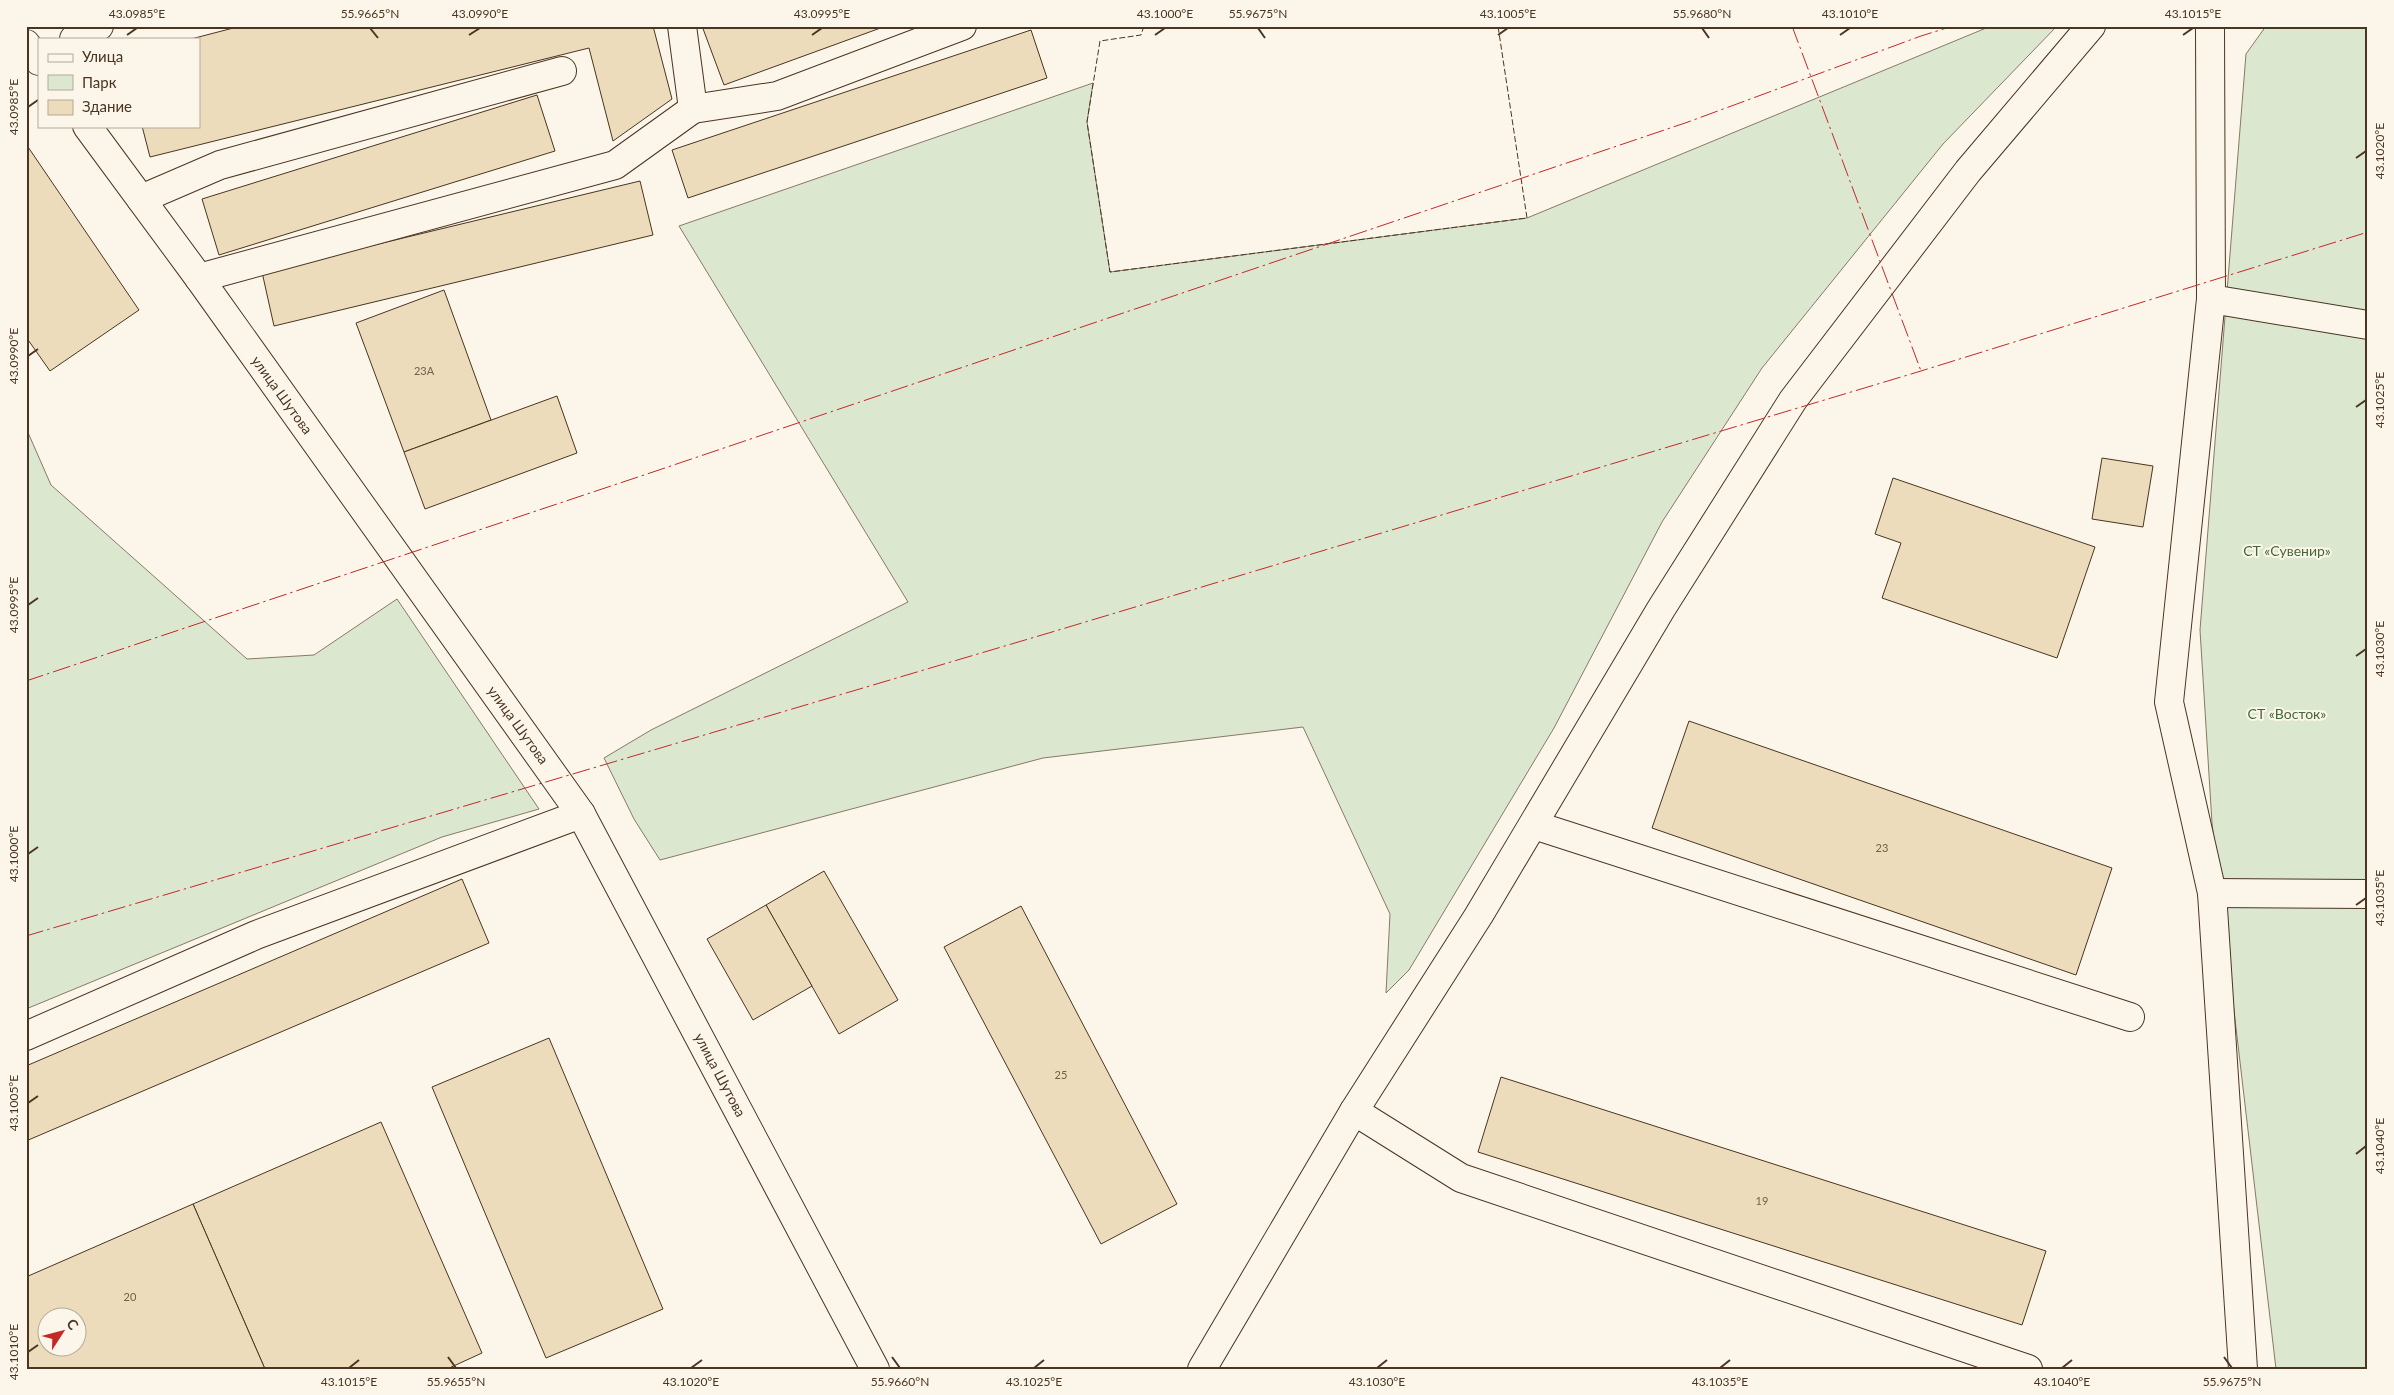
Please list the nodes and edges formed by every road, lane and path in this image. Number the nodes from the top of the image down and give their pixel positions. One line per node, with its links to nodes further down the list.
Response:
1 (99, 26): 6 (street)
2 (682, 26): 8 (street)
3 (962, 26): 8 (street)
4 (2091, 26): 15 (street)
5 (2210, 26): 12 (street)
6 (76, 38)
7 (562, 71): 10 (street)
8 (693, 109): 11 (street)
9 (88, 128): 10 (street, улица Шутова)
10 (141, 199): 11 (street, улица Шутова)
11 (199, 278): 14 (street, улица Шутова)
12 (2211, 299): 13 (street); 16 (street)
13 (2368, 324)
14 (582, 814): 19 (street); 21 (street, улица Шутова)
15 (1534, 825): 18 (street); 20 (street)
16 (2212, 893): 17 (street); 24 (street)
17 (2368, 894)
18 (2130, 1018)
19 (26, 1036)
20 (1354, 1111): 22 (street); 23 (street)
21 (875, 1369)
22 (1202, 1369)
23 (2028, 1369)
24 (2242, 1369)

